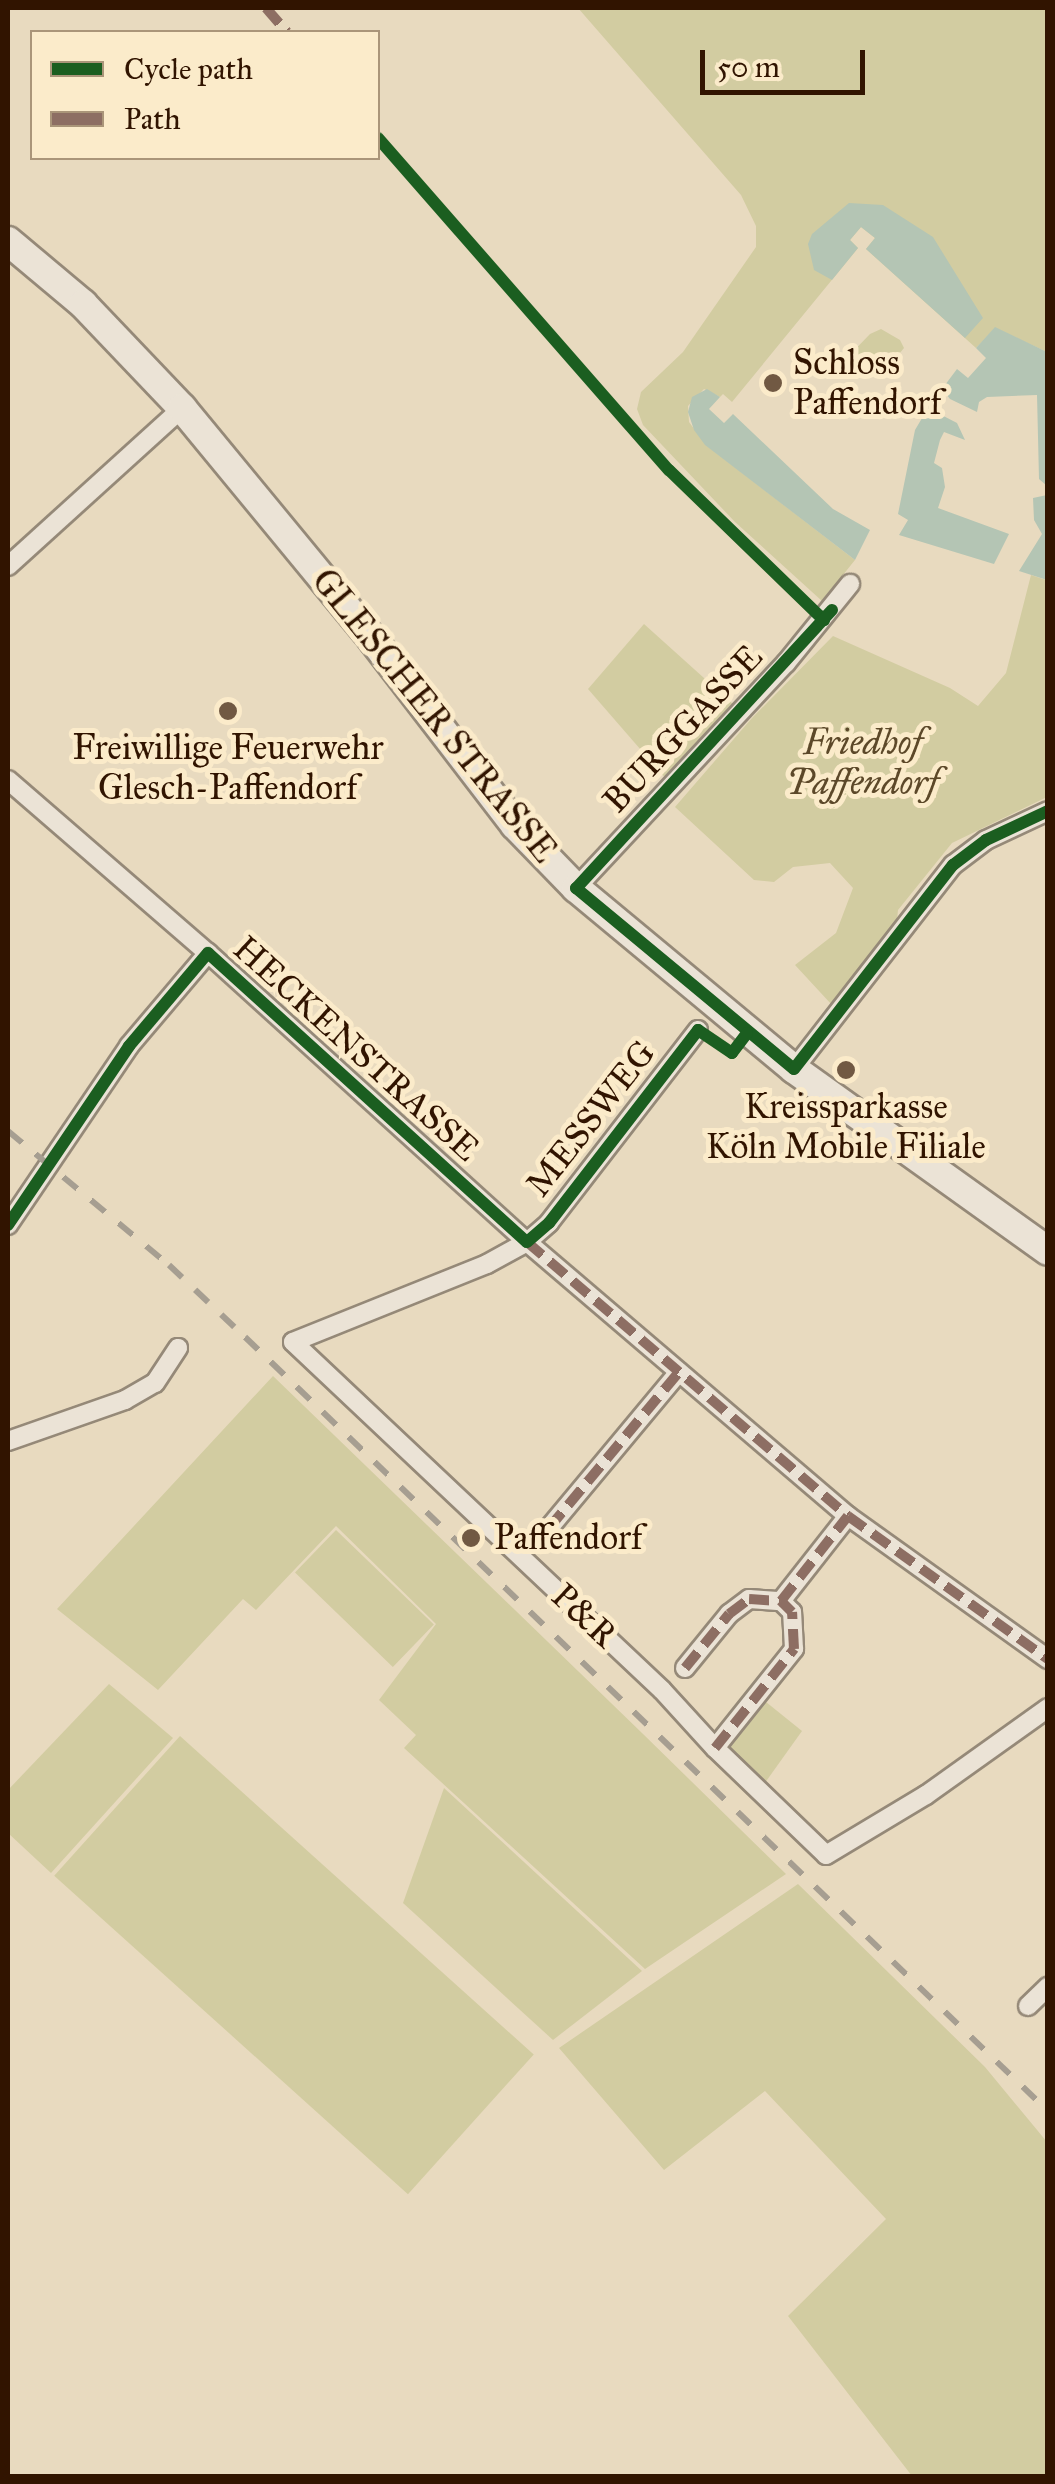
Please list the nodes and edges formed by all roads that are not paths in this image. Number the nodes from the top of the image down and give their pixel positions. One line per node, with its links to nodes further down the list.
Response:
1 (8, 242): 2 (street, GLESCHER STRASSE)
2 (182, 408): 3 (street); 7 (street, GLESCHER STRASSE)
3 (8, 566)
4 (850, 584): 7 (street, BURGGASSE)
5 (8, 780): 8 (street, HECKENSTRASSE)
6 (1048, 811): 10 (street)
7 (576, 888): 10 (street, GLESCHER STRASSE)
8 (208, 953): 11 (street, HECKENSTRASSE); 12 (street, HECKENSTRASSE)
9 (698, 1030): 12 (street, MESSWEG)
10 (794, 1069): 13 (street, GLESCHER STRASSE)
11 (8, 1226)
12 (528, 1242): 14 (street, MESSWEG); 16 (street, HECKENSTRASSE)
13 (1048, 1251)
14 (293, 1342): 24 (street, P&R)
15 (178, 1348): 17 (street)
16 (679, 1372): 18 (street, HECKENSTRASSE); 19 (street)
17 (8, 1441)
18 (848, 1516): 20 (street); 21 (street, HECKENSTRASSE)
19 (549, 1528)
20 (782, 1601): 22 (street); 24 (street)
21 (1048, 1659)
22 (684, 1668)
23 (1048, 1708): 24 (street, P&R)
24 (714, 1748)
25 (1048, 1987): 26 (street)
26 (1028, 2006)

